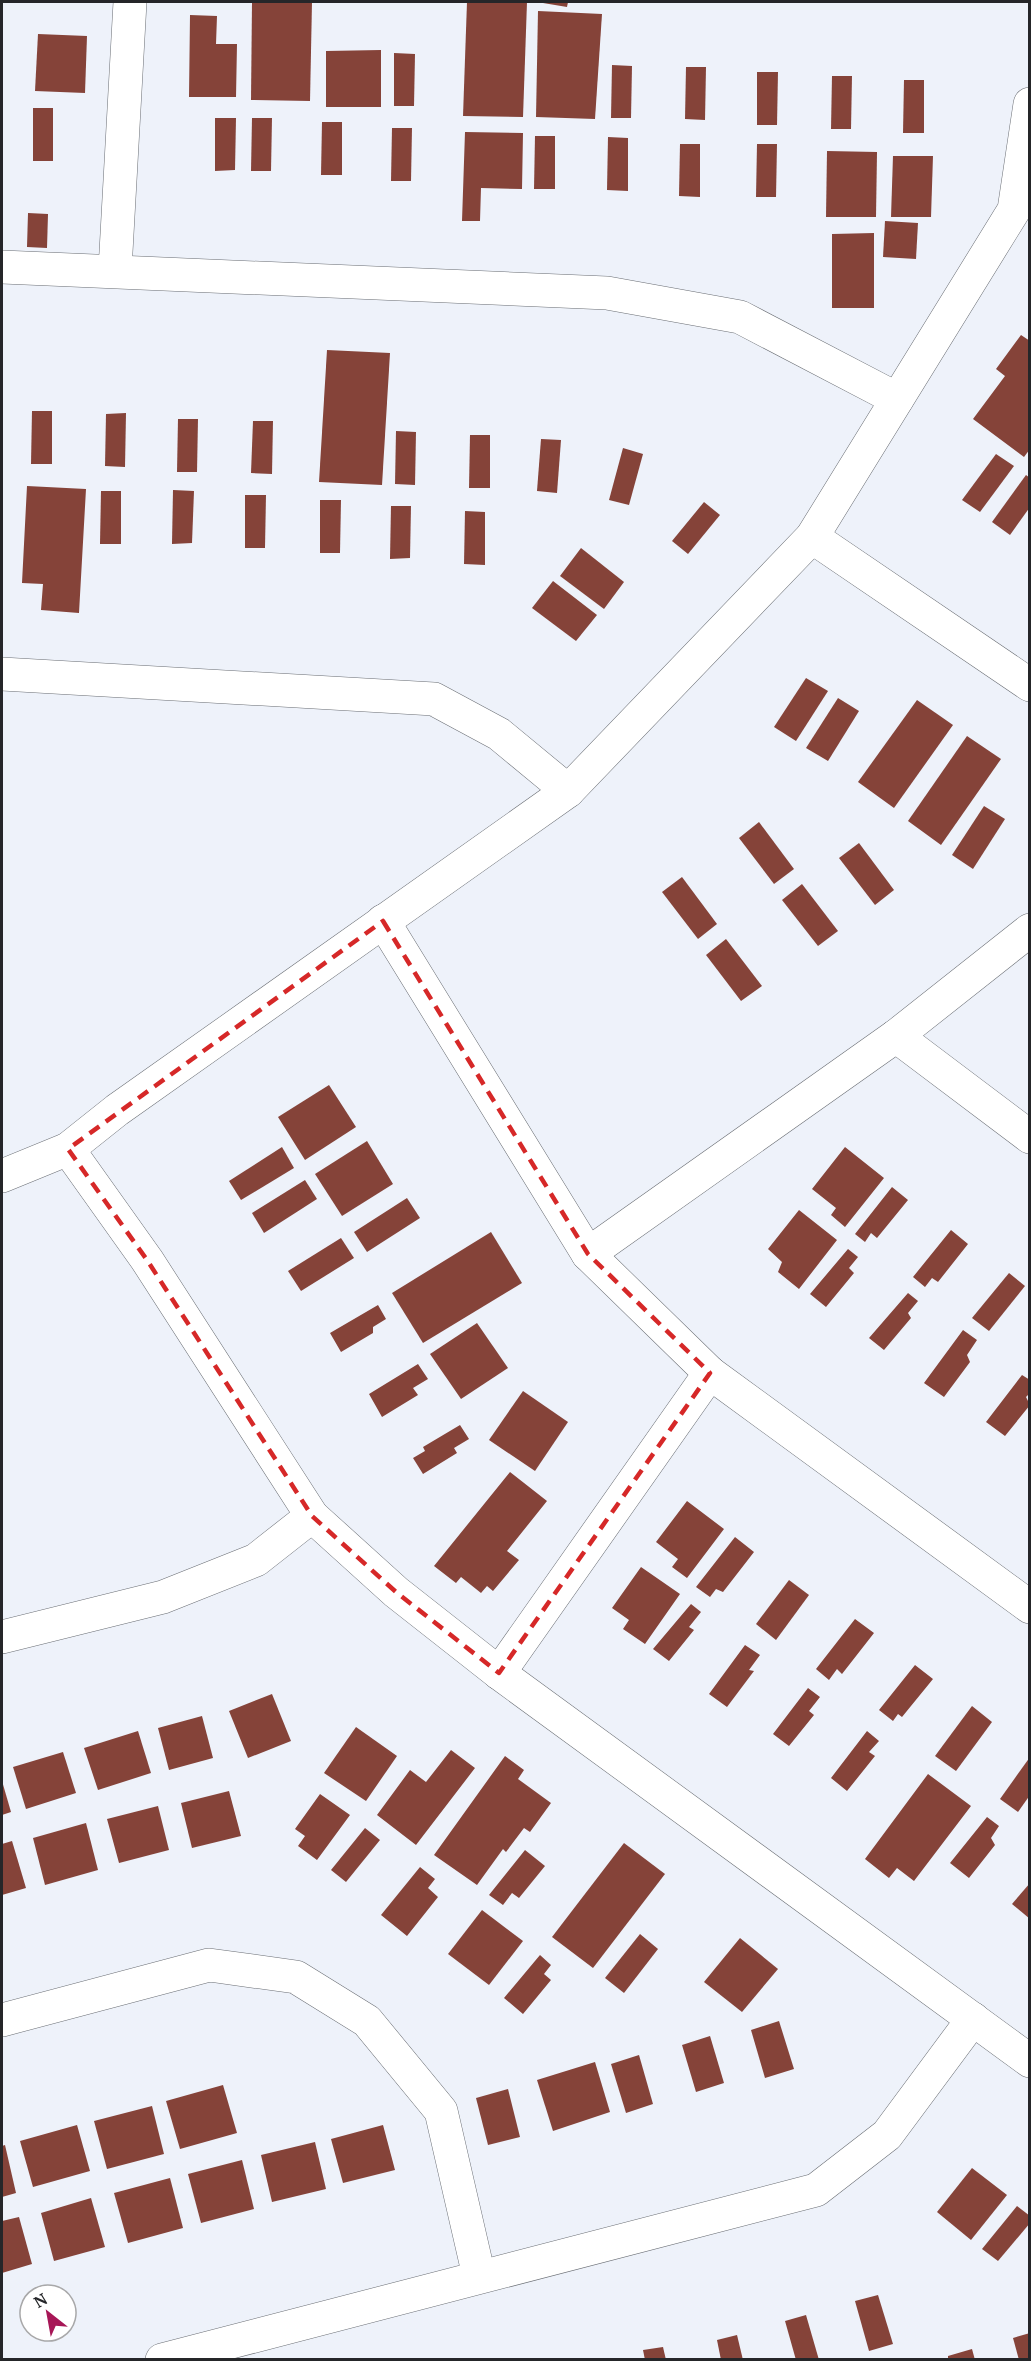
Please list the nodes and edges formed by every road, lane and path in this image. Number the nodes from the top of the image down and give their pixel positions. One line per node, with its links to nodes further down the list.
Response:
1 (130, 2): 5 (street)
2 (1029, 104): 3 (street)
3 (1022, 216): 6 (street)
4 (2, 267): 5 (street)
5 (116, 270): 6 (street)
6 (897, 399): 7 (street)
7 (812, 537): 9 (street); 10 (street)
8 (2, 674): 10 (street)
9 (1029, 685)
10 (568, 792): 11 (street)
11 (383, 921): 15 (street); 17 (street)
12 (1029, 930): 13 (street)
13 (896, 1036): 14 (street); 17 (street)
14 (1029, 1137)
15 (69, 1149): 16 (street); 19 (street)
16 (2, 1176)
17 (588, 1254): 18 (street)
18 (710, 1373): 20 (street); 22 (street)
19 (312, 1516): 21 (street); 22 (street)
20 (1029, 1606)
21 (2, 1637)
22 (499, 1673): 23 (street)
23 (973, 2019): 25 (street); 26 (street)
24 (2, 2020): 26 (street)
25 (1029, 2061)
26 (479, 2276): 27 (street)
27 (162, 2360)

